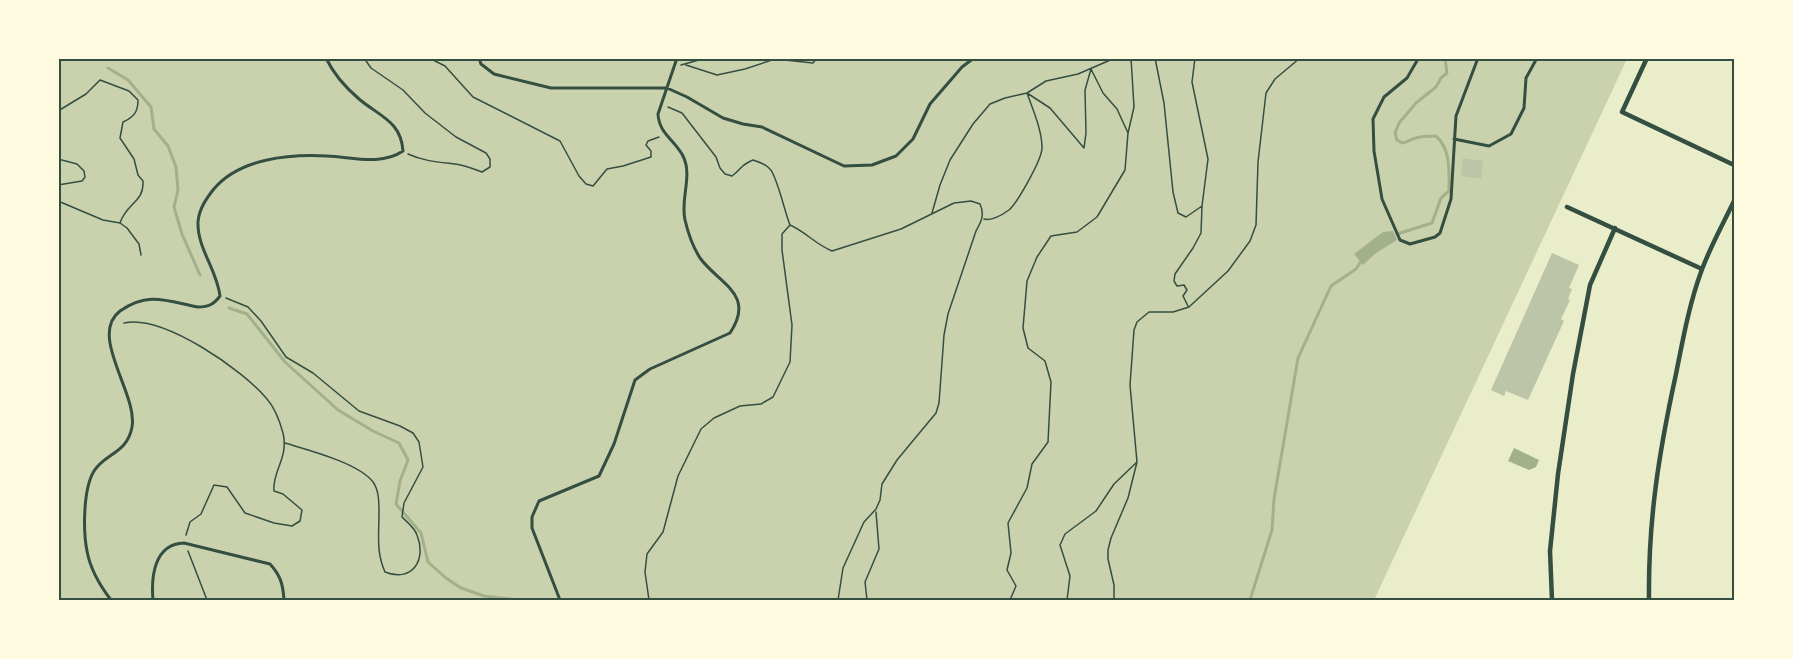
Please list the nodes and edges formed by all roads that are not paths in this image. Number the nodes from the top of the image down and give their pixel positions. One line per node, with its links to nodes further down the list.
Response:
1 (326, 58): 16 (street)
2 (479, 58): 9 (street)
3 (678, 58): 9 (street)
4 (974, 58): 9 (street)
5 (1478, 58): 10 (street)
6 (1537, 58): 10 (street)
7 (1647, 58): 11 (street)
8 (1418, 59): 10 (street)
9 (667, 88): 19 (street)
10 (1454, 139)
11 (1734, 165)
12 (1734, 201): 15 (street)
13 (1567, 207): 14 (street)
14 (1615, 228): 15 (street); 20 (street)
15 (1702, 269): 21 (street)
16 (111, 600)
17 (153, 600): 18 (street)
18 (284, 600)
19 (560, 600)
20 (1552, 600)
21 (1649, 600)

